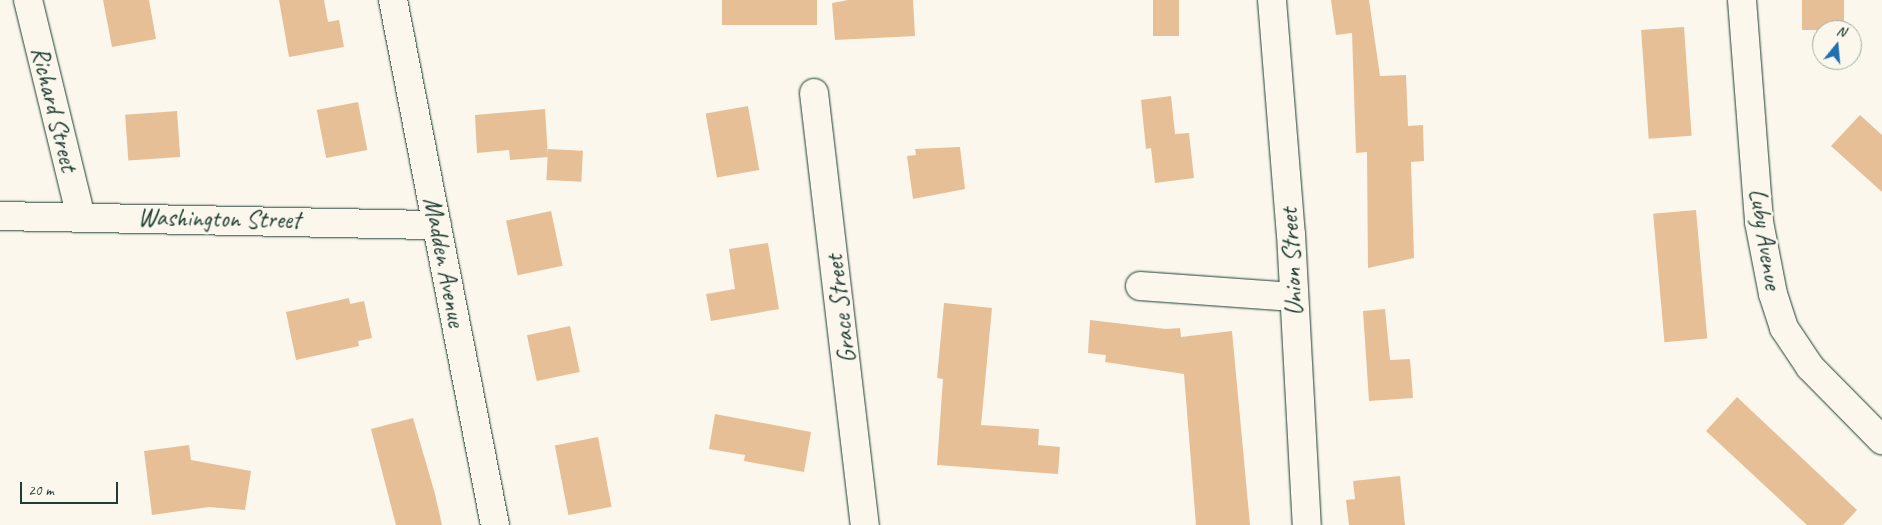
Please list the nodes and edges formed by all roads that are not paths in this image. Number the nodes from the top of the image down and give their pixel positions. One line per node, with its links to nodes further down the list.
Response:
1 (28, 0): 7 (street, Richard Street)
2 (393, 0): 8 (street, Madden Avenue)
3 (1272, 0): 10 (street, Union Street)
4 (1742, 0): 11 (street, Luby Avenue)
5 (814, 93): 13 (street, Grace Street)
6 (0, 216): 7 (street, Washington Street)
7 (81, 217): 8 (street, Washington Street)
8 (437, 225): 12 (street, Madden Avenue)
9 (1140, 286): 10 (street)
10 (1294, 297): 14 (street, Union Street)
11 (1882, 440)
12 (495, 525)
13 (865, 525)
14 (1307, 525)

